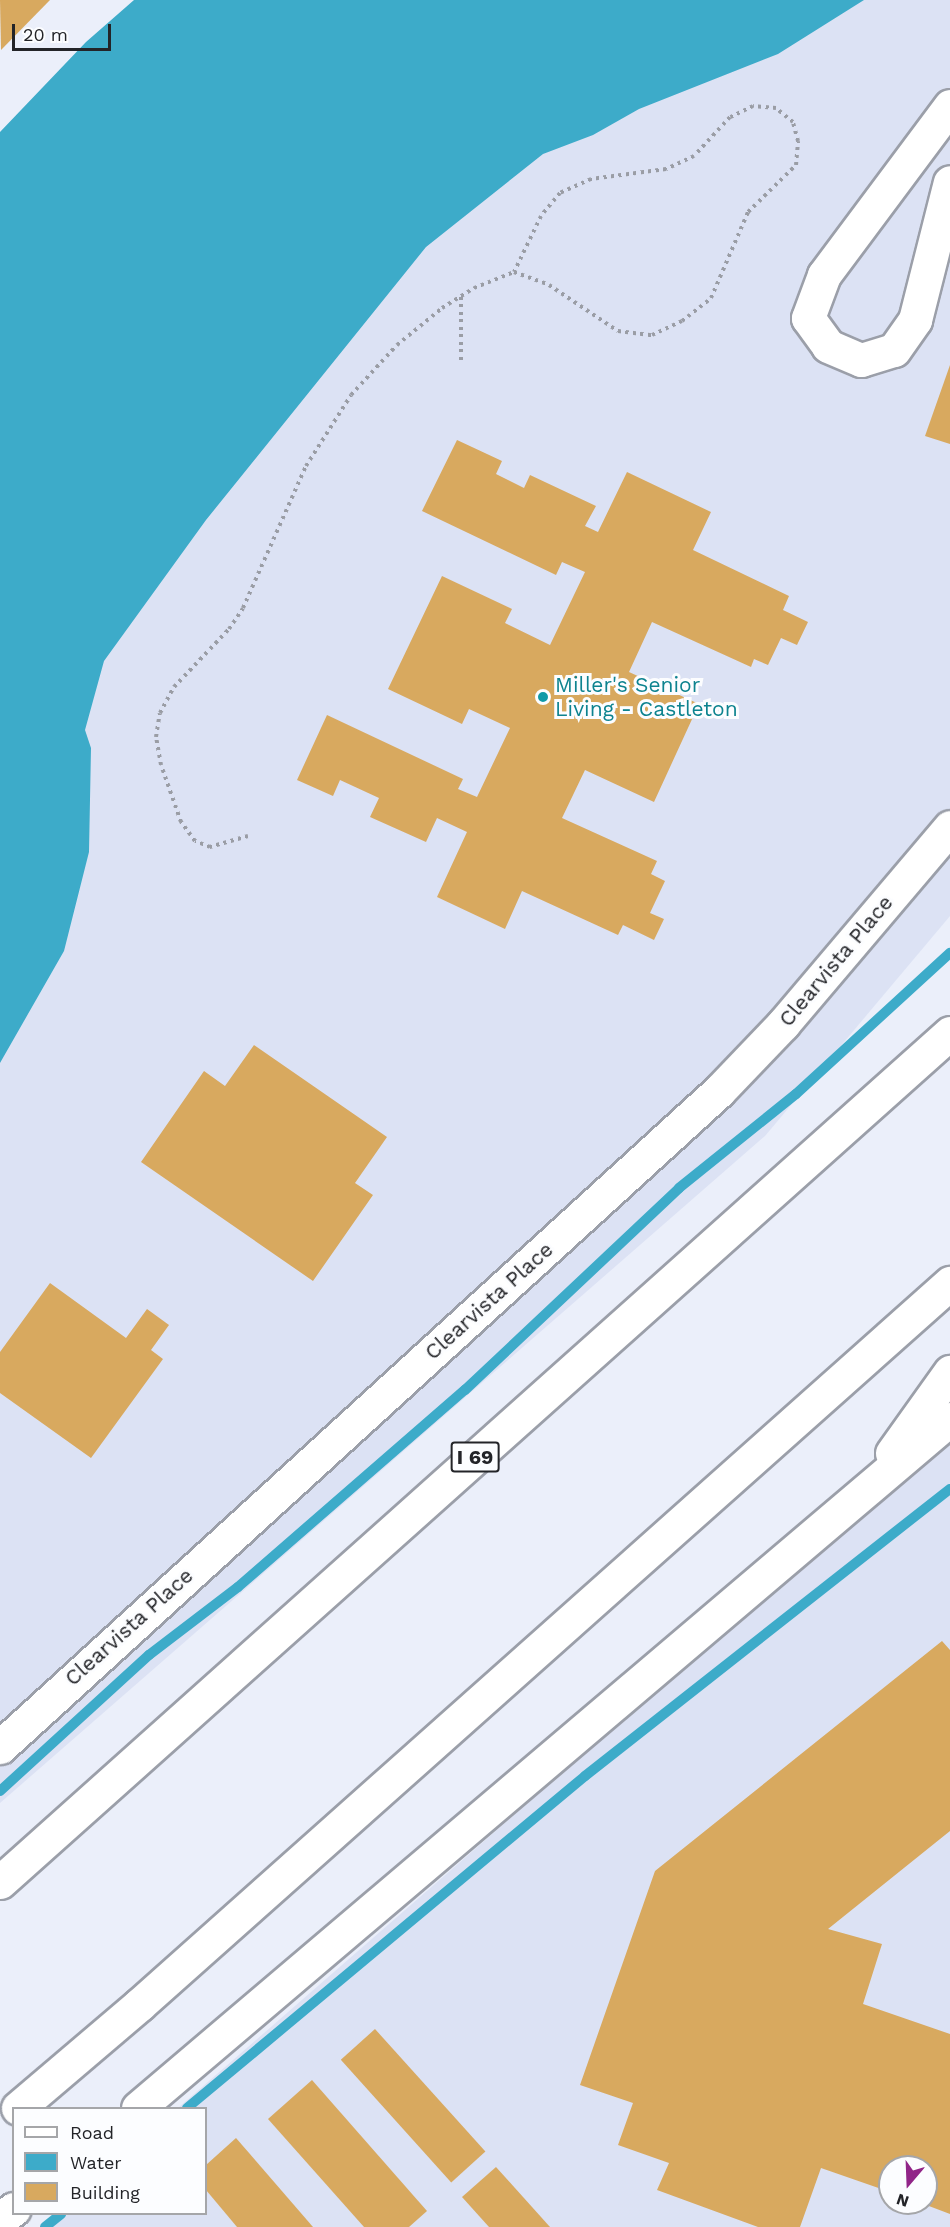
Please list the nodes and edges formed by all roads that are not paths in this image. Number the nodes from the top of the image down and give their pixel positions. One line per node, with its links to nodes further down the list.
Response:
1 (950, 106): 2 (main road)
2 (950, 182)
3 (950, 827): 9 (main road, Clearvista Place)
4 (950, 1033): 10 (main road, I 69)
5 (950, 1283): 11 (main road)
6 (950, 1372): 8 (main road)
7 (950, 1419): 8 (main road)
8 (863, 1493): 12 (main road)
9 (0, 1747)
10 (0, 1882)
11 (20, 2107)
12 (140, 2107)
13 (12, 2115): 14 (main road)
14 (0, 2124)

